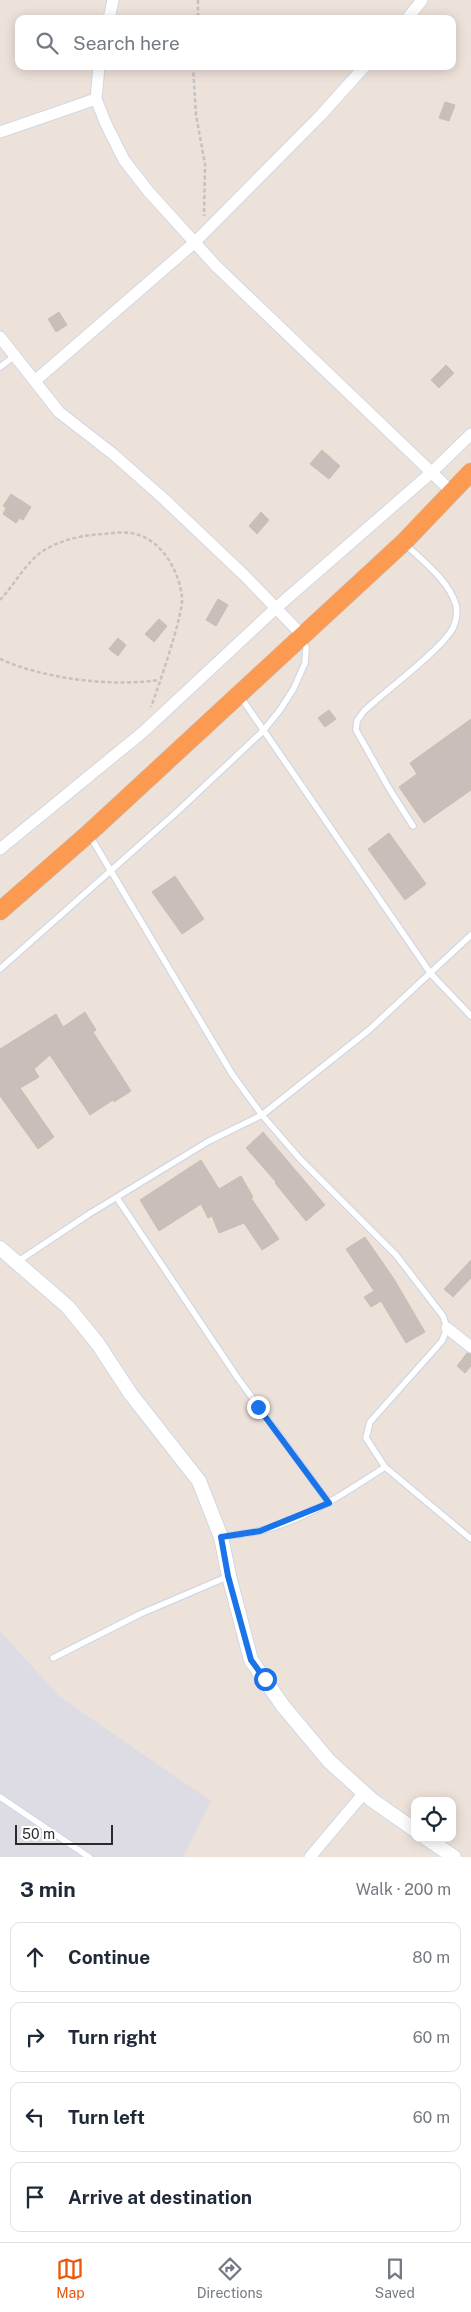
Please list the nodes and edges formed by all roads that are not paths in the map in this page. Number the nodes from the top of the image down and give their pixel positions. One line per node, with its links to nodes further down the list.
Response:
1 (113, 0): 3 (street)
2 (422, 0): 4 (street)
3 (110, 15)
4 (410, 15)
5 (99, 70): 7 (street)
6 (361, 70): 9 (street)
7 (96, 99): 8 (street); 9 (street)
8 (0, 132)
9 (194, 243): 13 (street); 15 (street)
10 (0, 337): 11 (street)
11 (16, 355): 12 (lane); 13 (street)
12 (0, 367)
13 (36, 380): 19 (street)
14 (471, 434): 15 (street)
15 (432, 472): 17 (street); 19 (street)
16 (471, 472): 17 (highway)
17 (452, 492): 18 (highway)
18 (404, 542): 20 (highway); 23 (lane)
19 (276, 608): 20 (street); 25 (street)
20 (302, 635): 21 (highway); 22 (lane)
21 (238, 694): 22 (lane); 24 (highway)
22 (263, 731): 26 (lane); 30 (lane)
23 (414, 826)
24 (88, 834): 26 (lane); 27 (highway)
25 (0, 849)
26 (110, 870): 29 (lane); 32 (lane)
27 (0, 911)
28 (471, 935): 30 (lane)
29 (0, 969)
30 (431, 974): 31 (lane); 32 (lane)
31 (471, 1016)
32 (262, 1115): 33 (lane); 36 (lane)
33 (116, 1198): 35 (lane); 39 (lane)
34 (0, 1248): 35 (street)
35 (17, 1262): 40 (street)
36 (447, 1328): 37 (street); 38 (lane)
37 (471, 1347)
38 (385, 1467): 39 (lane); 41 (lane)
39 (329, 1503): 40 (lane)
40 (221, 1537): 42 (street)
41 (471, 1539)
42 (228, 1576): 43 (lane); 44 (street)
43 (53, 1658)
44 (364, 1793): 46 (street); 49 (street)
45 (0, 1797): 48 (lane)
46 (411, 1827)
47 (432, 1842): 50 (street)
48 (89, 1857)
49 (310, 1857)
50 (454, 1857)

